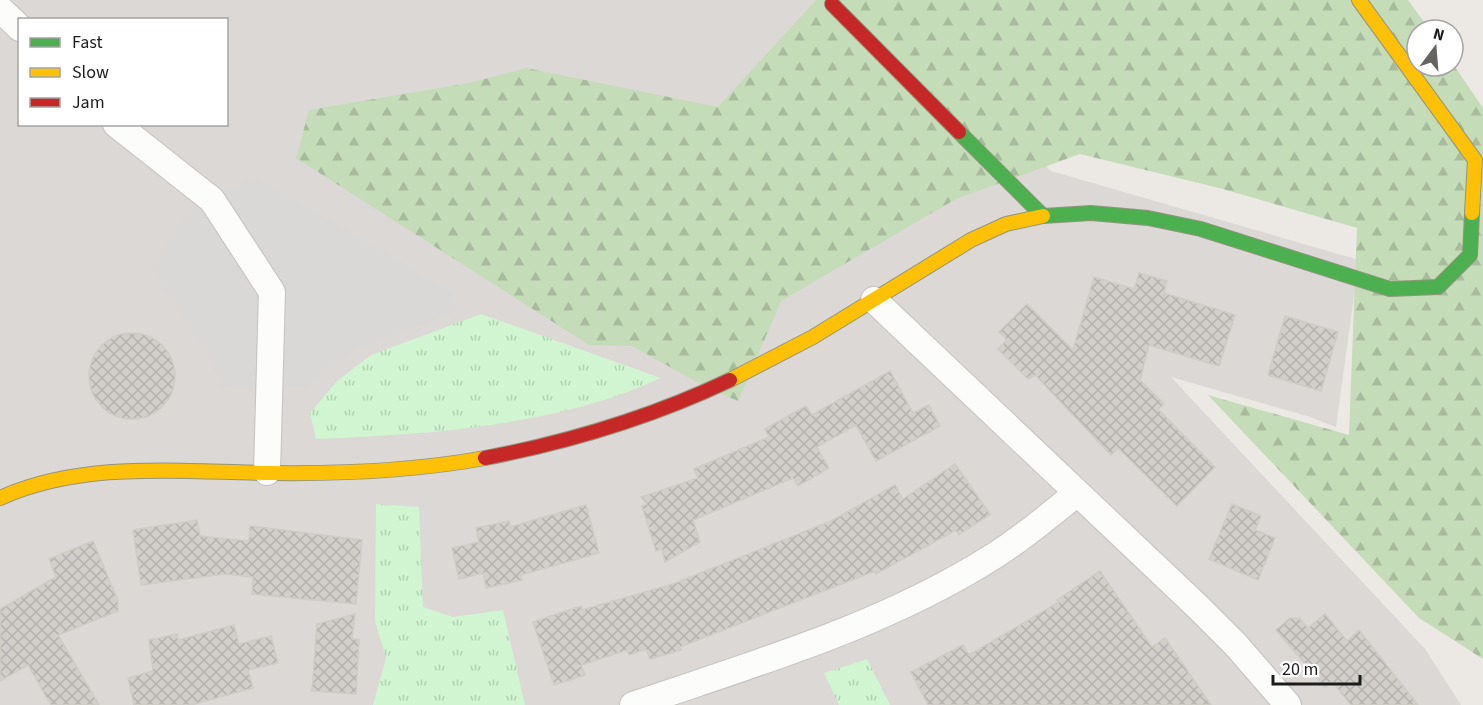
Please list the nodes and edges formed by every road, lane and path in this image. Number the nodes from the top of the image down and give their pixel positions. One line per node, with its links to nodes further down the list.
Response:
1 (1359, 0): 6 (street)
2 (832, 4): 6 (street)
3 (0, 9): 4 (street)
4 (18, 26)
5 (120, 126): 8 (street)
6 (1042, 216): 7 (street)
7 (874, 300): 8 (street); 9 (street)
8 (267, 472): 10 (street)
9 (1077, 493): 11 (street); 12 (street)
10 (0, 498)
11 (1280, 702)
12 (633, 705)

